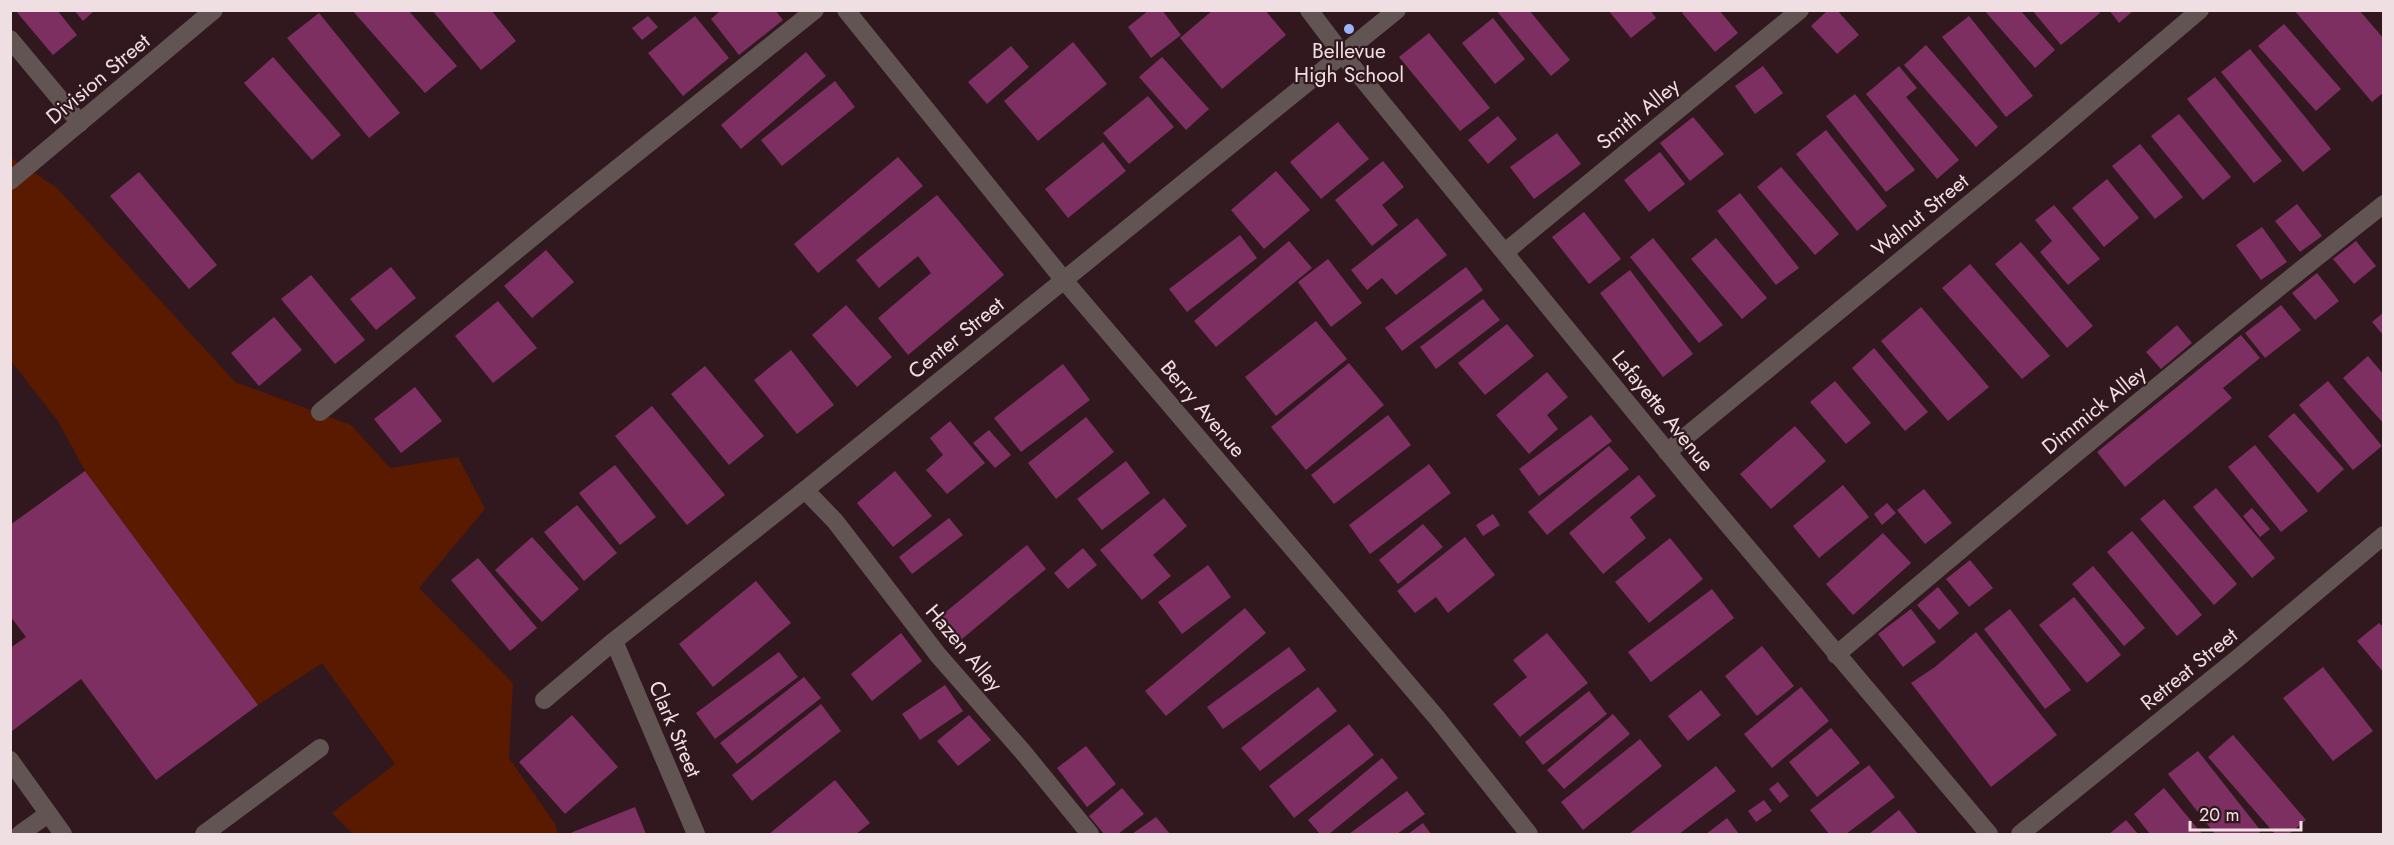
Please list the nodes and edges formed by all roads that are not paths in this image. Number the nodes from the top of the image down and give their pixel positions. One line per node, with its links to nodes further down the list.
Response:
1 (214, 10): 10 (street, Division Street)
2 (815, 10): 15 (street)
3 (846, 10): 14 (street, Berry Avenue)
4 (1309, 10): 9 (street, Lafayette Avenue)
5 (1396, 10): 9 (street, Center Street)
6 (1800, 10): 13 (street, Smith Alley)
7 (2200, 10): 16 (street, Walnut Street)
8 (10, 39): 10 (street)
9 (1343, 55): 13 (street, Lafayette Avenue); 14 (street, Center Street)
10 (80, 123): 11 (street, Division Street)
11 (10, 181)
12 (2384, 204): 20 (street, Dimmick Alley)
13 (1505, 252): 16 (street, Lafayette Avenue)
14 (1063, 279): 17 (street, Center Street); 30 (street, Berry Avenue)
15 (320, 412)
16 (1667, 452): 20 (street, Lafayette Avenue)
17 (805, 490): 19 (street, Center Street); 29 (street, Hazen Alley)
18 (2384, 535): 32 (street, Retreat Street)
19 (614, 641): 21 (street, Center Street); 28 (street, Clark Street)
20 (1836, 655): 31 (street, Lafayette Avenue)
21 (544, 700)
22 (320, 748): 27 (street)
23 (10, 760): 24 (street)
24 (48, 813): 25 (street); 26 (street)
25 (20, 834)
26 (63, 834)
27 (204, 834)
28 (696, 834)
29 (1090, 834)
30 (1529, 834)
31 (1989, 834)
32 (2020, 834)

